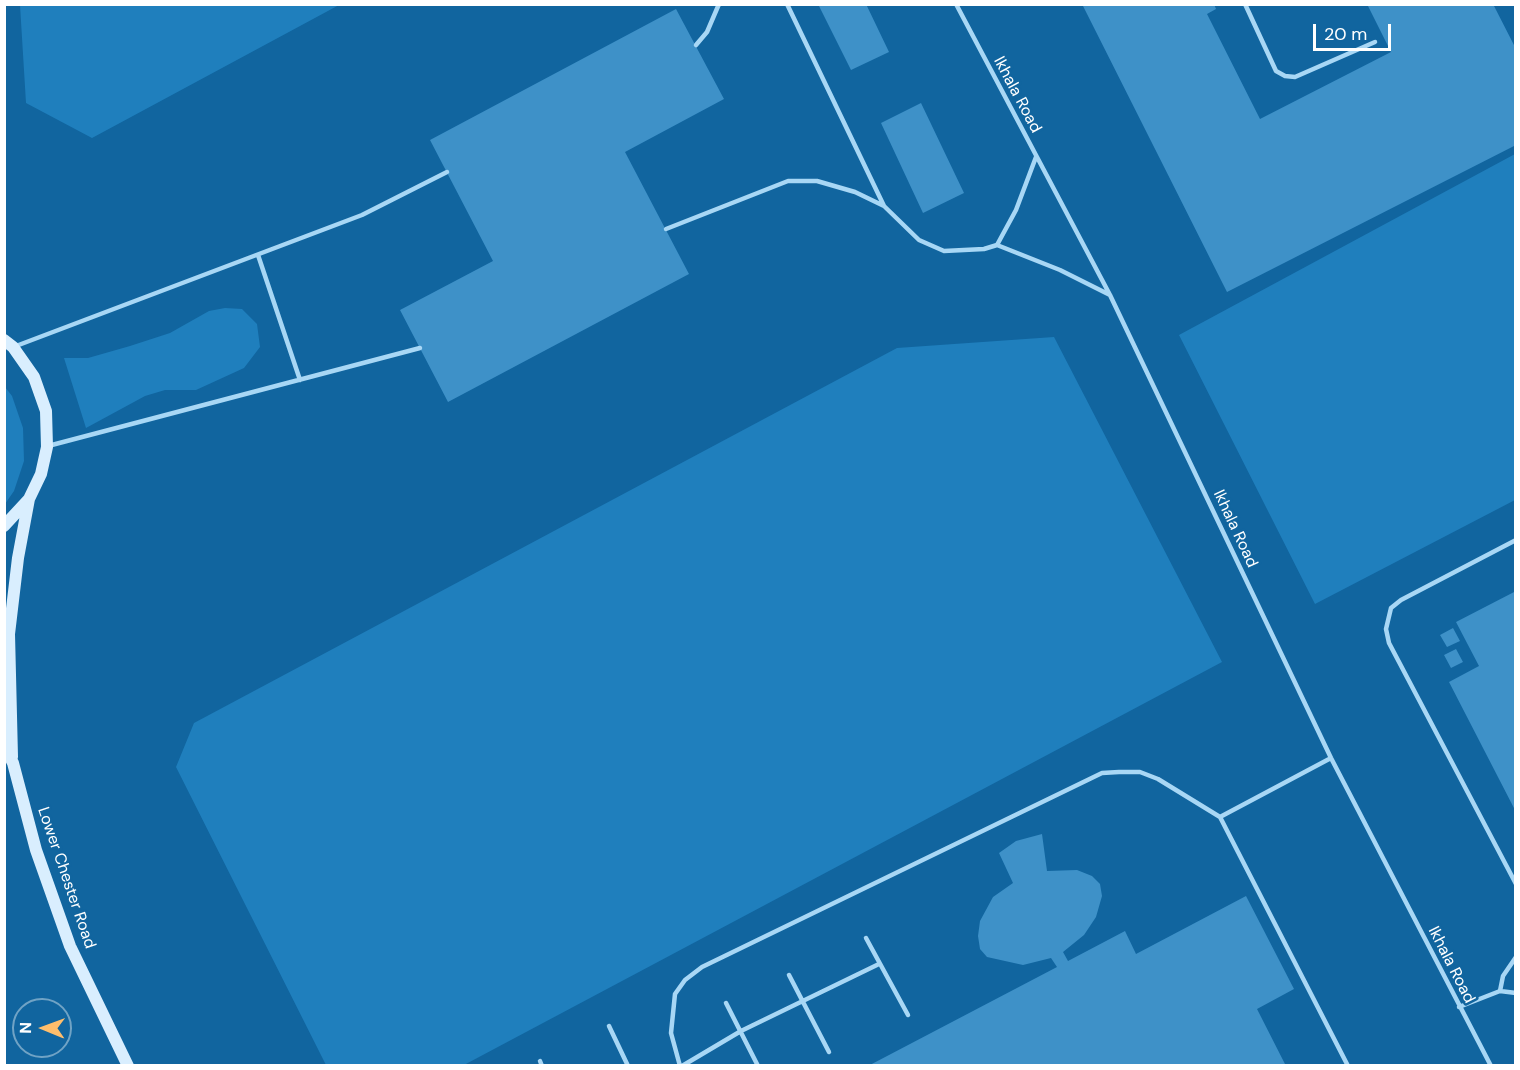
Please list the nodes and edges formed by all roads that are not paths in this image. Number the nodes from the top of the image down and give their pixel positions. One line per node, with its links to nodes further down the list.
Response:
1 (719, 4): 6 (lane)
2 (787, 4): 9 (lane)
3 (956, 4): 7 (lane, Ikhala Road)
4 (1245, 4): 5 (lane)
5 (1375, 42)
6 (696, 45)
7 (1036, 157): 11 (lane); 13 (lane, Ikhala Road)
8 (447, 172): 12 (lane)
9 (884, 206): 10 (lane); 11 (lane)
10 (666, 229)
11 (997, 245): 13 (lane)
12 (258, 255): 14 (lane); 16 (lane)
13 (1110, 295): 22 (lane, Ikhala Road)
14 (9, 344): 17 (street)
15 (420, 348): 16 (lane)
16 (300, 380): 17 (lane)
17 (47, 447): 18 (street)
18 (29, 499): 19 (street); 23 (street, Lower Chester Road)
19 (4, 526)
20 (1515, 540): 25 (lane)
21 (4, 746): 23 (street, Lower Chester Road)
22 (1331, 759): 24 (lane); 34 (lane, Ikhala Road)
23 (13, 763): 39 (street, Lower Chester Road)
24 (1220, 817): 41 (lane); 43 (lane)
25 (1515, 884)
26 (866, 938): 28 (lane)
27 (1515, 957): 30 (lane)
28 (879, 964): 32 (lane); 35 (lane)
29 (789, 975): 32 (lane)
30 (1500, 991): 31 (lane); 34 (lane)
31 (1515, 993)
32 (801, 1001): 37 (lane); 38 (lane)
33 (726, 1003): 37 (lane)
34 (1459, 1007): 44 (lane, Ikhala Road)
35 (908, 1015)
36 (609, 1026): 40 (lane)
37 (741, 1031): 41 (lane); 42 (lane)
38 (829, 1052)
39 (128, 1065)
40 (628, 1065)
41 (681, 1065)
42 (758, 1065)
43 (1348, 1065)
44 (1491, 1065)

